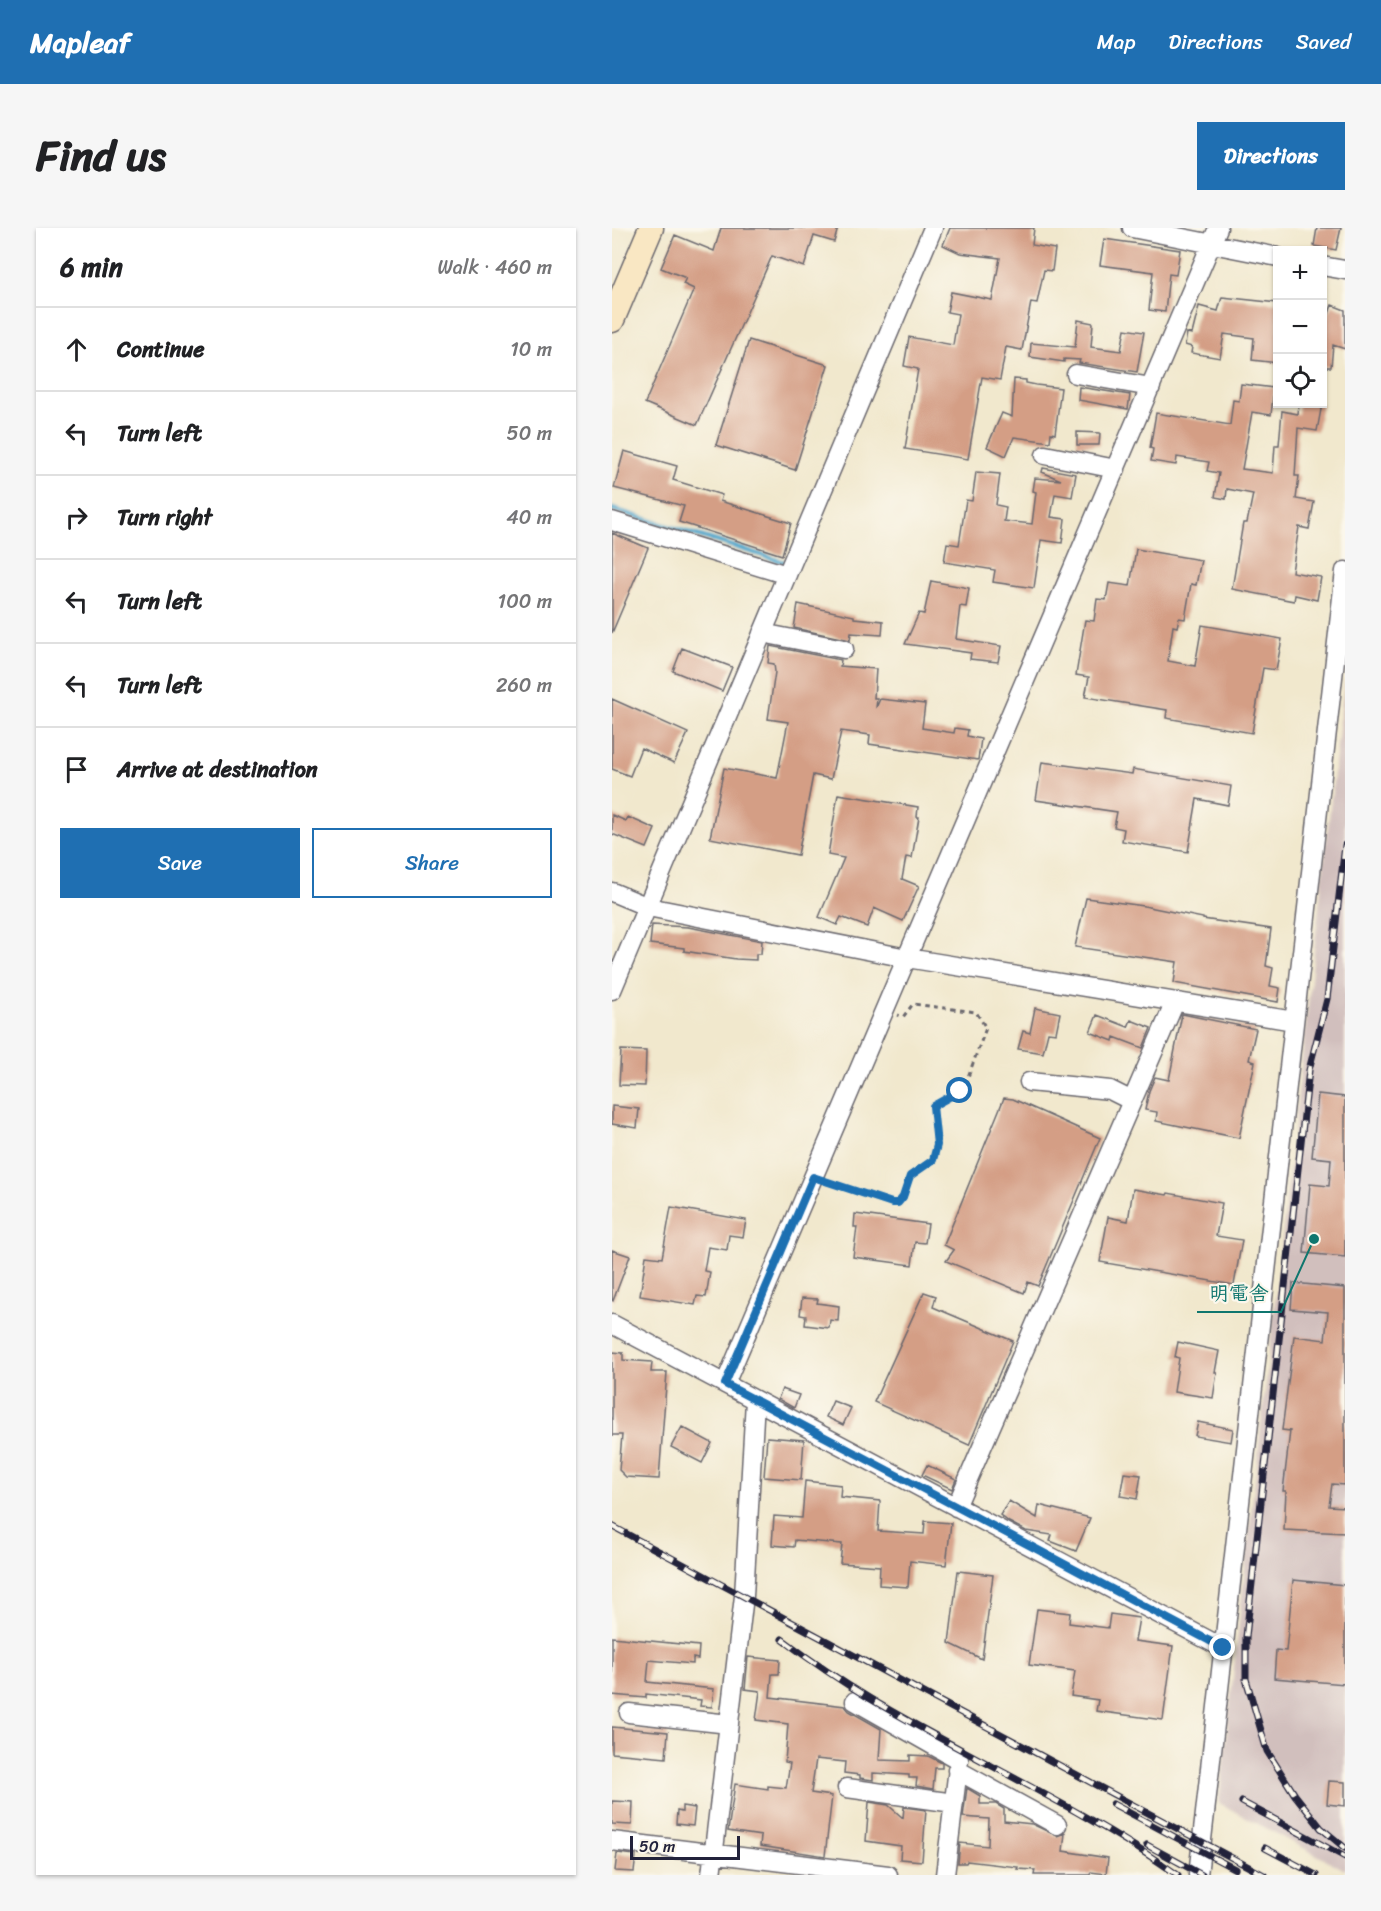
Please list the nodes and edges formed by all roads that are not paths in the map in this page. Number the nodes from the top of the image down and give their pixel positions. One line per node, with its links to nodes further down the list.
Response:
1 (651, 228): 8 (street)
2 (933, 228): 15 (street)
3 (1132, 228): 4 (street)
4 (1215, 236): 5 (street); 10 (street)
5 (1273, 255)
6 (1327, 267): 7 (street)
7 (1345, 270)
8 (612, 320)
9 (1076, 374): 10 (street)
10 (1151, 387): 12 (street)
11 (1046, 455): 12 (street)
12 (1116, 469): 20 (street)
13 (612, 521): 15 (street)
14 (1345, 571): 23 (street)
15 (787, 575): 16 (street)
16 (762, 633): 17 (street); 19 (street)
17 (844, 649)
18 (612, 892): 19 (street)
19 (648, 907): 20 (street); 21 (street)
20 (907, 958): 22 (street); 27 (street)
21 (612, 990)
22 (1175, 1002): 23 (street); 25 (street)
23 (1294, 1021): 30 (street)
24 (1029, 1082): 25 (street)
25 (1132, 1101): 29 (street)
26 (612, 1324): 27 (street)
27 (725, 1384): 28 (street)
28 (755, 1400): 29 (street); 33 (street)
29 (956, 1507): 30 (street)
30 (1223, 1648): 43 (street)
31 (855, 1701): 34 (street)
32 (629, 1713): 33 (street)
33 (729, 1724): 39 (street)
34 (957, 1770): 36 (street); 37 (street)
35 (847, 1788): 36 (street)
36 (954, 1803): 42 (street)
37 (1057, 1825)
38 (612, 1841): 39 (street)
39 (714, 1853): 40 (street); 41 (street)
40 (711, 1875)
41 (888, 1875)
42 (945, 1875)
43 (1198, 1875)

